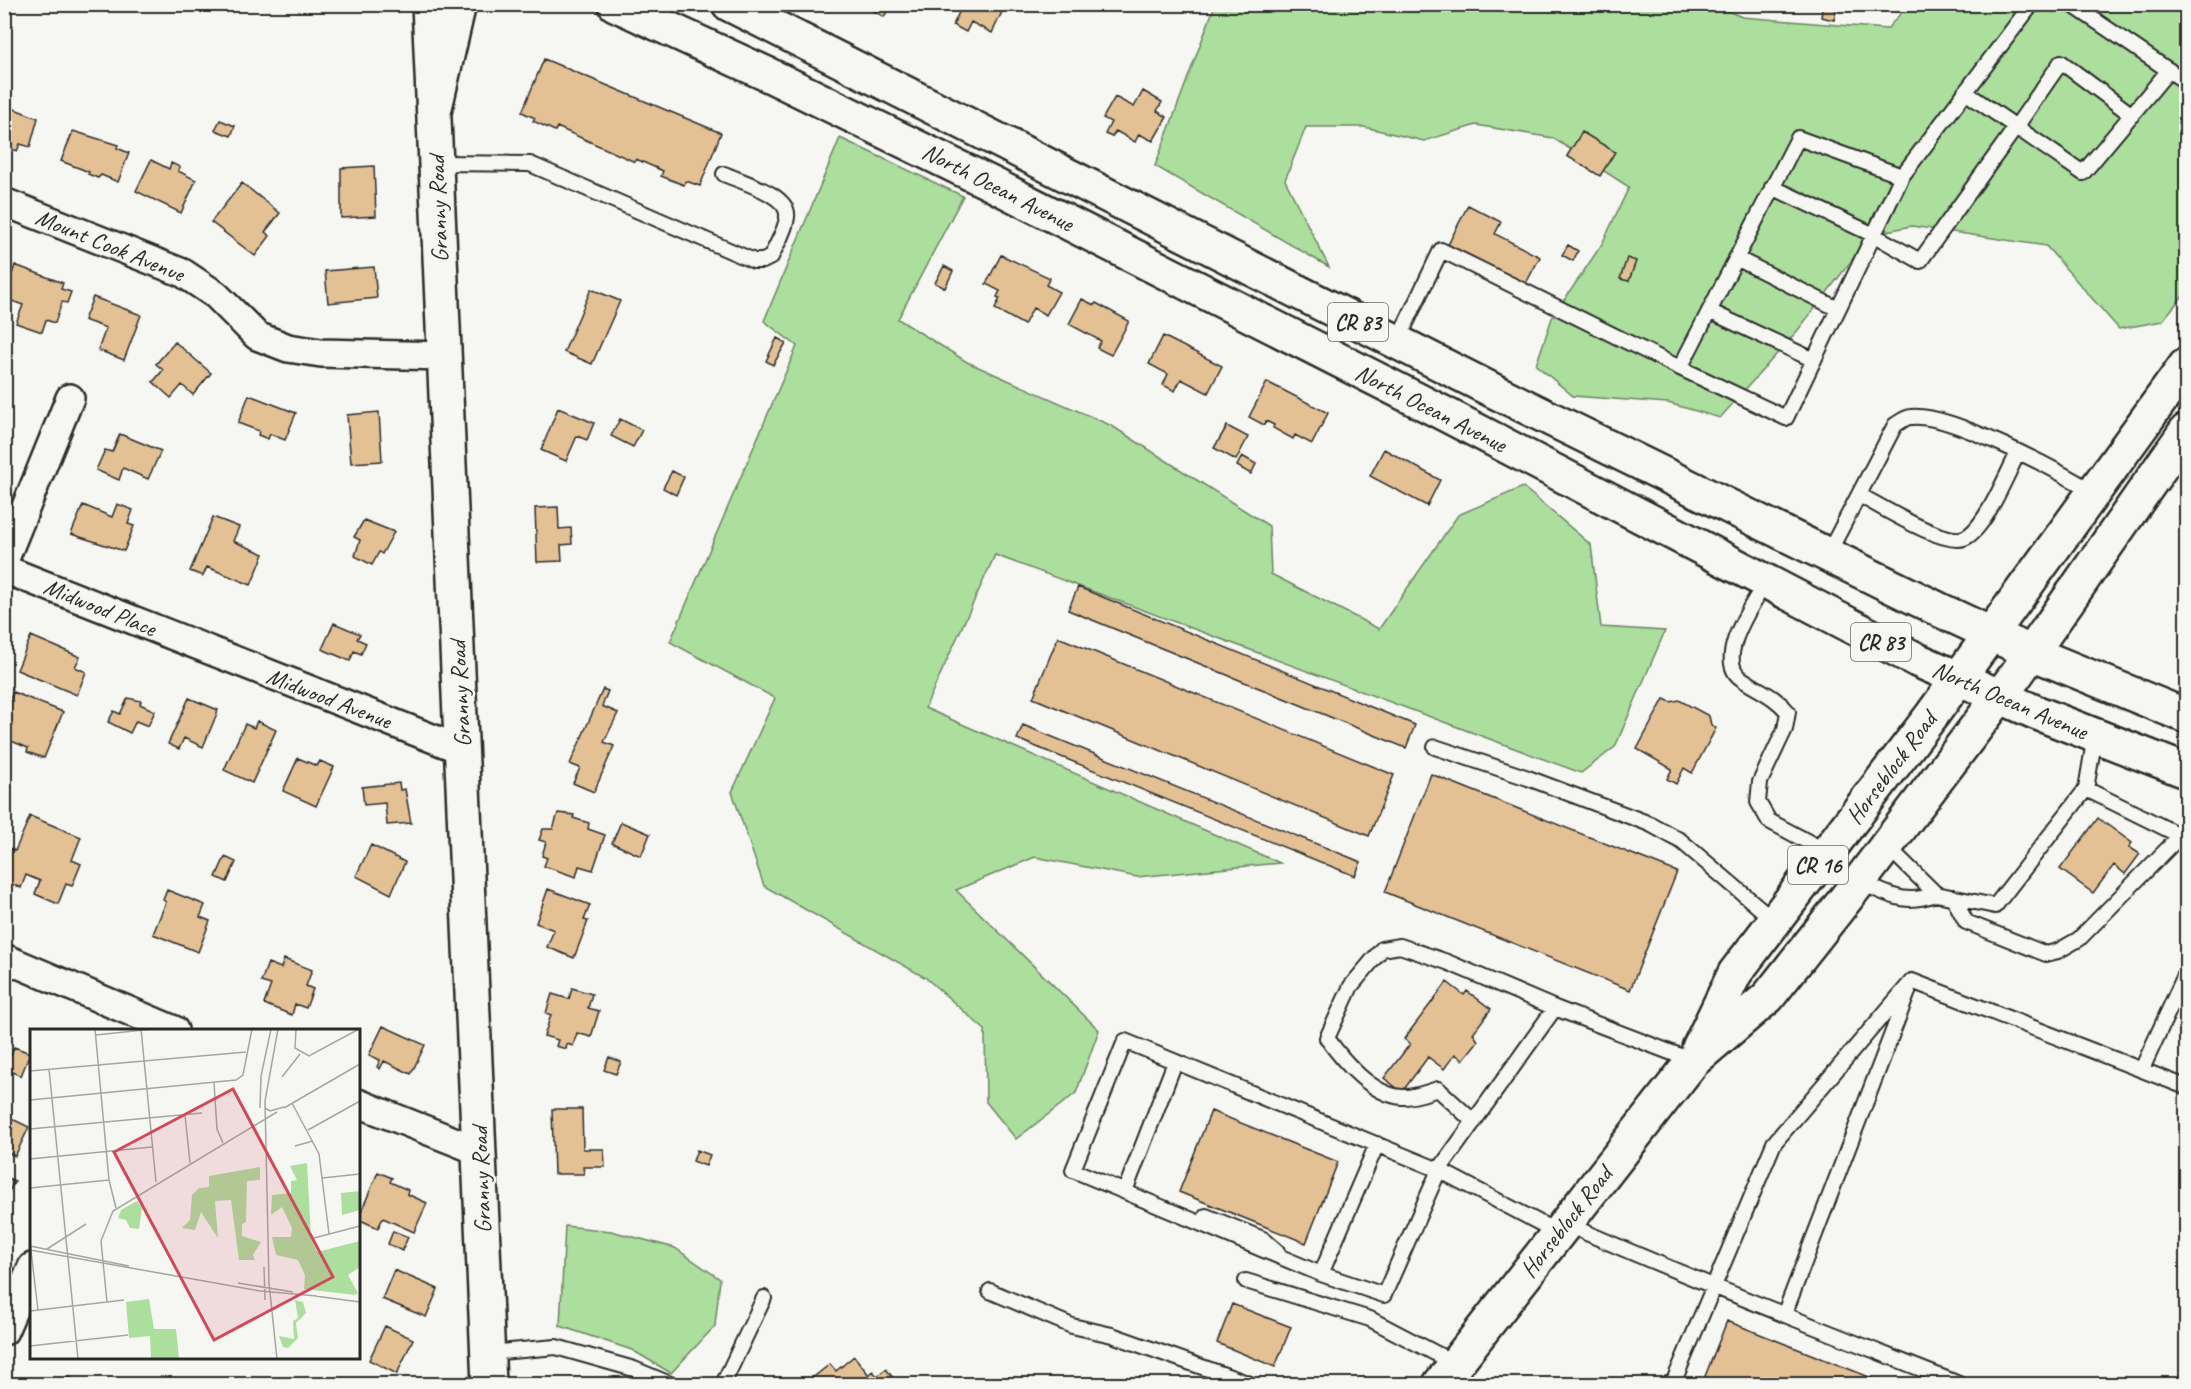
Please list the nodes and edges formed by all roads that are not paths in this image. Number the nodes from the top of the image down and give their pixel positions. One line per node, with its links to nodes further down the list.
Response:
1 (429, 4): 10 (main road, Granny Road)
2 (459, 4): 10 (main road)
3 (615, 4): 35 (main road, North Ocean Avenue / CR 83)
4 (729, 4): 22 (main road, North Ocean Avenue / CR 83)
5 (2032, 4): 9 (lane)
6 (2071, 4): 7 (lane)
7 (2169, 70): 8 (lane); 11 (lane)
8 (2187, 82)
9 (1965, 92): 12 (lane); 15 (lane)
10 (434, 112): 13 (main road, Granny Road)
11 (2132, 115): 12 (lane); 12 (lane)
12 (2016, 127): 18 (lane)
13 (436, 163): 14 (lane); 23 (main road, Granny Road)
14 (724, 174)
15 (1902, 176): 16 (lane); 18 (lane)
16 (1772, 187): 18 (lane); 19 (lane)
17 (4, 202): 23 (street, Mount Cook Avenue)
18 (1874, 235): 20 (lane)
19 (1736, 258): 20 (lane); 21 (lane)
20 (1838, 309): 24 (lane)
21 (1709, 311): 24 (lane); 26 (lane)
22 (1397, 342): 26 (lane); 32 (main road, North Ocean Avenue / CR 83)
23 (444, 356): 44 (main road, Granny Road)
24 (1814, 360): 26 (lane)
25 (2187, 365): 30 (main road, Horseblock Road / CR 16)
26 (1680, 368)
27 (70, 398): 33 (street)
28 (2179, 448): 38 (main road, Horseblock Road / CR 16)
29 (2018, 453): 30 (lane); 31 (lane); 31 (lane)
30 (2093, 492): 36 (main road, Horseblock Road / CR 16)
31 (1859, 495): 32 (lane)
32 (1828, 554): 36 (main road, North Ocean Avenue / CR 83)
33 (4, 561)
34 (4, 569): 37 (street, Midwood Place)
35 (1765, 583): 39 (main road, North Ocean Avenue / CR 83); 49 (lane)
36 (1990, 633): 38 (main road, North Ocean Avenue / CR 83); 39 (main road, Horseblock Road / CR 16)
37 (195, 645): 44 (street, Midwood Avenue)
38 (2032, 653): 40 (main road, Horseblock Road / CR 16); 41 (main road, North Ocean Avenue / CR 83)
39 (1957, 679): 40 (main road, North Ocean Avenue / CR 83); 49 (main road, Horseblock Road / CR 16)
40 (2000, 697): 42 (main road, North Ocean Avenue / CR 83); 48 (main road, Horseblock Road / CR 16)
41 (2187, 716)
42 (2095, 736): 45 (main road, North Ocean Avenue / CR 83); 46 (lane)
43 (1435, 747): 53 (lane)
44 (462, 750): 67 (main road, Granny Road)
45 (2187, 771)
46 (2086, 789): 47 (lane); 52 (lane)
47 (2184, 833): 52 (lane)
48 (1887, 846): 50 (main road, Horseblock Road / CR 16); 51 (lane)
49 (1827, 852): 53 (main road, Horseblock Road / CR 16)
50 (1859, 882): 51 (lane); 60 (main road, Horseblock Road / CR 16)
51 (1936, 894): 52 (lane)
52 (1953, 897)
53 (1775, 921): 60 (main road, Horseblock Road / CR 16)
54 (4, 958): 58 (street)
55 (2187, 973): 62 (lane)
56 (1912, 981): 62 (lane); 74 (lane); 77 (lane)
57 (1555, 1008): 60 (lane); 65 (lane); 65 (lane)
58 (134, 1023): 59 (street)
59 (168, 1029)
60 (1693, 1061): 70 (main road, Horseblock Road / CR 16)
61 (1175, 1062): 66 (lane); 69 (lane); 69 (lane)
62 (2142, 1069): 63 (lane)
63 (2187, 1087)
64 (360, 1104): 67 (street)
65 (1474, 1122): 68 (lane)
66 (1377, 1144): 68 (lane); 72 (lane)
67 (479, 1151): 79 (main road, Granny Road)
68 (1439, 1170): 70 (lane); 72 (lane)
69 (1130, 1193): 72 (lane)
70 (1561, 1228): 74 (lane); 80 (main road, Horseblock Road / CR 16)
71 (30, 1272): 78 (street)
72 (1322, 1274)
73 (1246, 1281): 80 (lane)
74 (1713, 1288): 77 (lane); 85 (lane)
75 (990, 1291): 84 (lane)
76 (764, 1299): 83 (lane)
77 (1784, 1315): 86 (lane)
78 (4, 1331)
79 (488, 1353): 81 (main road, Granny Road); 82 (lane)
80 (1448, 1374)
81 (489, 1384)
82 (670, 1384)
83 (723, 1384)
84 (1250, 1384)
85 (1668, 1384)
86 (1959, 1384)

